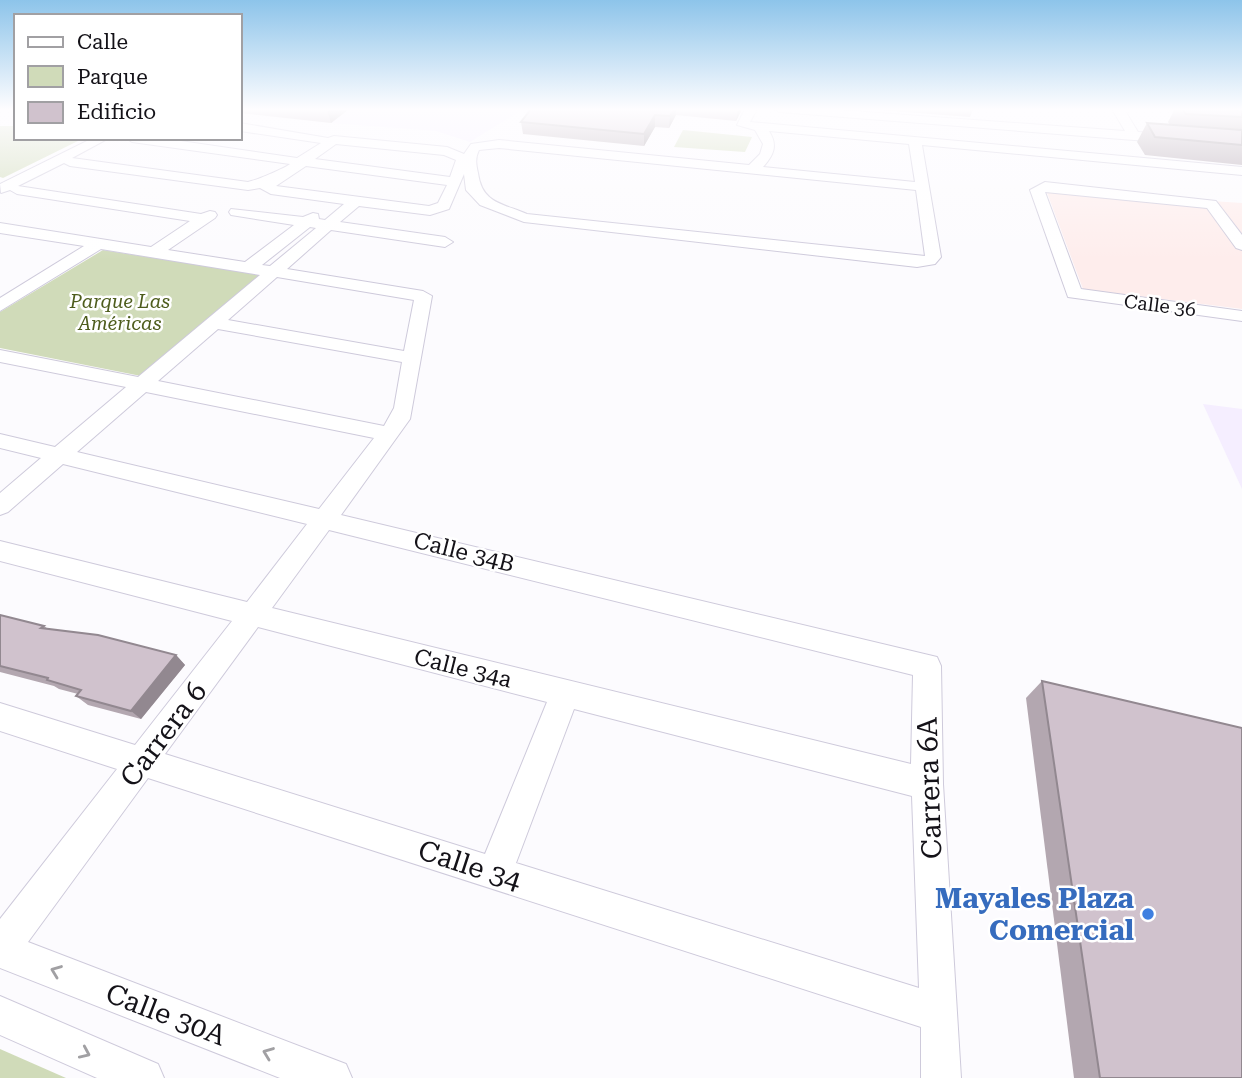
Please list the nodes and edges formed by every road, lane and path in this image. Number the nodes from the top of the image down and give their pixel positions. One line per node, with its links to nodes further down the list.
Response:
1 (51, 159): 17 (street)
2 (57, 159): 17 (street)
3 (75, 159): 13 (street)
4 (285, 159): 12 (street)
5 (300, 159): 12 (street)
6 (463, 159): 16 (street)
7 (470, 159): 18 (street)
8 (644, 159): 14 (street)
9 (765, 159): 14 (street)
10 (918, 159): 18 (street)
11 (1117, 159): 15 (street)
12 (297, 161): 16 (street); 19 (street); 20 (street)
13 (70, 162): 19 (street); 22 (street)
14 (752, 170): 18 (street)
15 (1242, 171)
16 (455, 182): 21 (street)
17 (3, 184)
18 (923, 187)
19 (233, 198): 22 (street); 23 (street); 24 (street)
20 (335, 199): 21 (street); 24 (street)
21 (355, 202): 25 (street)
22 (180, 215): 23 (street)
23 (203, 219): 30 (street)
24 (307, 222): 25 (street); 31 (street)
25 (328, 225): 27 (street); 31 (street)
26 (0, 228): 28 (street)
27 (445, 242)
28 (98, 244): 30 (street); 32 (street)
29 (1242, 245): 33 (street, Calle 36)
30 (153, 253): 31 (street)
31 (266, 266): 34 (street); 36 (street, Carrera 6)
32 (0, 306)
33 (1242, 316)
34 (213, 324): 36 (street); 37 (street)
35 (0, 356): 37 (street)
36 (413, 358): 38 (street, Carrera 6)
37 (142, 384): 38 (street); 40 (street)
38 (390, 434): 42 (street, Carrera 6)
39 (0, 441): 40 (street, Calle 34B)
40 (60, 455): 41 (street); 42 (street, Calle 34B)
41 (0, 506)
42 (327, 518): 44 (street, Carrera 6); 45 (street, Calle 34B)
43 (0, 551): 44 (street, Calle 34a)
44 (253, 615): 46 (street, Calle 34a); 48 (street, Carrera 6)
45 (927, 666): 49 (street, Carrera 6A)
46 (565, 694): 49 (street, Calle 34a); 50 (street)
47 (0, 717): 48 (street, Calle 34)
48 (142, 762): 50 (street, Calle 34); 51 (street, Carrera 6)
49 (927, 784): 52 (street, Carrera 6A)
50 (495, 872): 52 (street, Calle 34)
51 (0, 950): 55 (street, Calle 30A, one-way to 51)
52 (940, 1014): 56 (street, Carrera 6A)
53 (0, 1015): 54 (street, one-way to 54)
54 (144, 1078)
55 (332, 1078)
56 (941, 1078)

